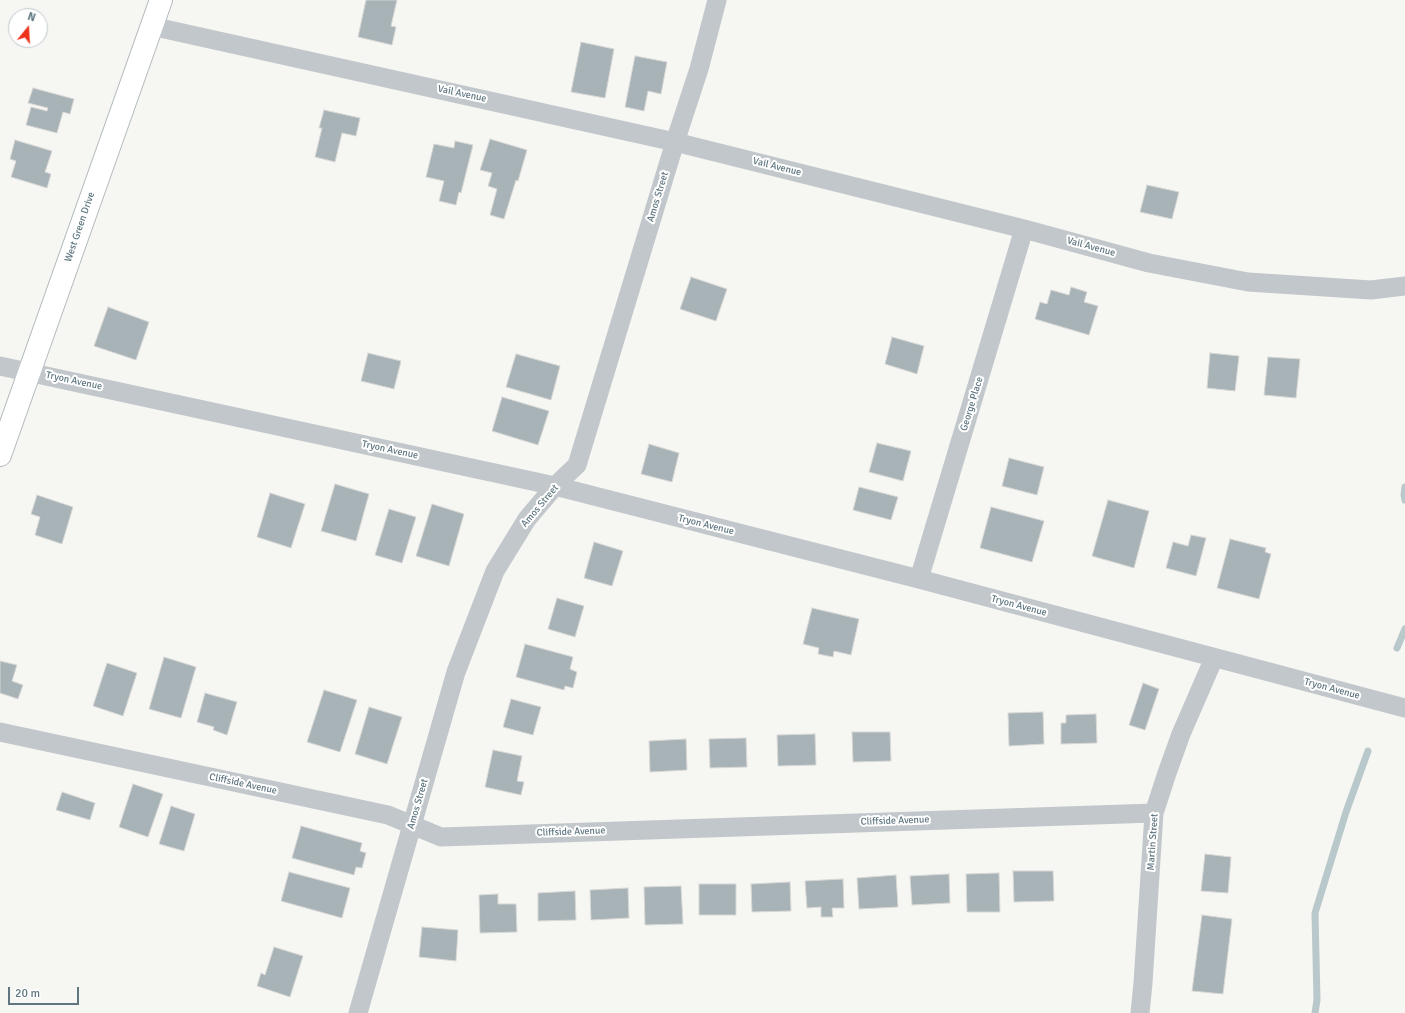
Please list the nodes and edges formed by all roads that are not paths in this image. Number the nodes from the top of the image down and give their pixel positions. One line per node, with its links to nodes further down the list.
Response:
1 (161, 0): 3 (main road, West Green Drive)
2 (718, 0): 4 (street, Amos Street)
3 (151, 26): 4 (street, Vail Avenue); 8 (main road, West Green Drive)
4 (675, 142): 5 (street, Vail Avenue); 10 (street, Amos Street)
5 (1024, 229): 6 (street, Vail Avenue); 11 (street, George Place)
6 (1405, 286)
7 (0, 366): 8 (street, Tryon Avenue)
8 (30, 372): 9 (main road, West Green Drive); 10 (street, Tryon Avenue)
9 (0, 455)
10 (555, 486): 11 (street, Tryon Avenue); 16 (street, Amos Street)
11 (919, 579): 12 (street, Tryon Avenue)
12 (1214, 658): 13 (street, Tryon Avenue); 15 (street, Martin Street)
13 (1405, 708)
14 (0, 732): 16 (street, Cliffside Avenue)
15 (1154, 813): 16 (street, Cliffside Avenue); 18 (street, Martin Street)
16 (412, 824): 17 (street, Amos Street)
17 (358, 1013)
18 (1140, 1013)

